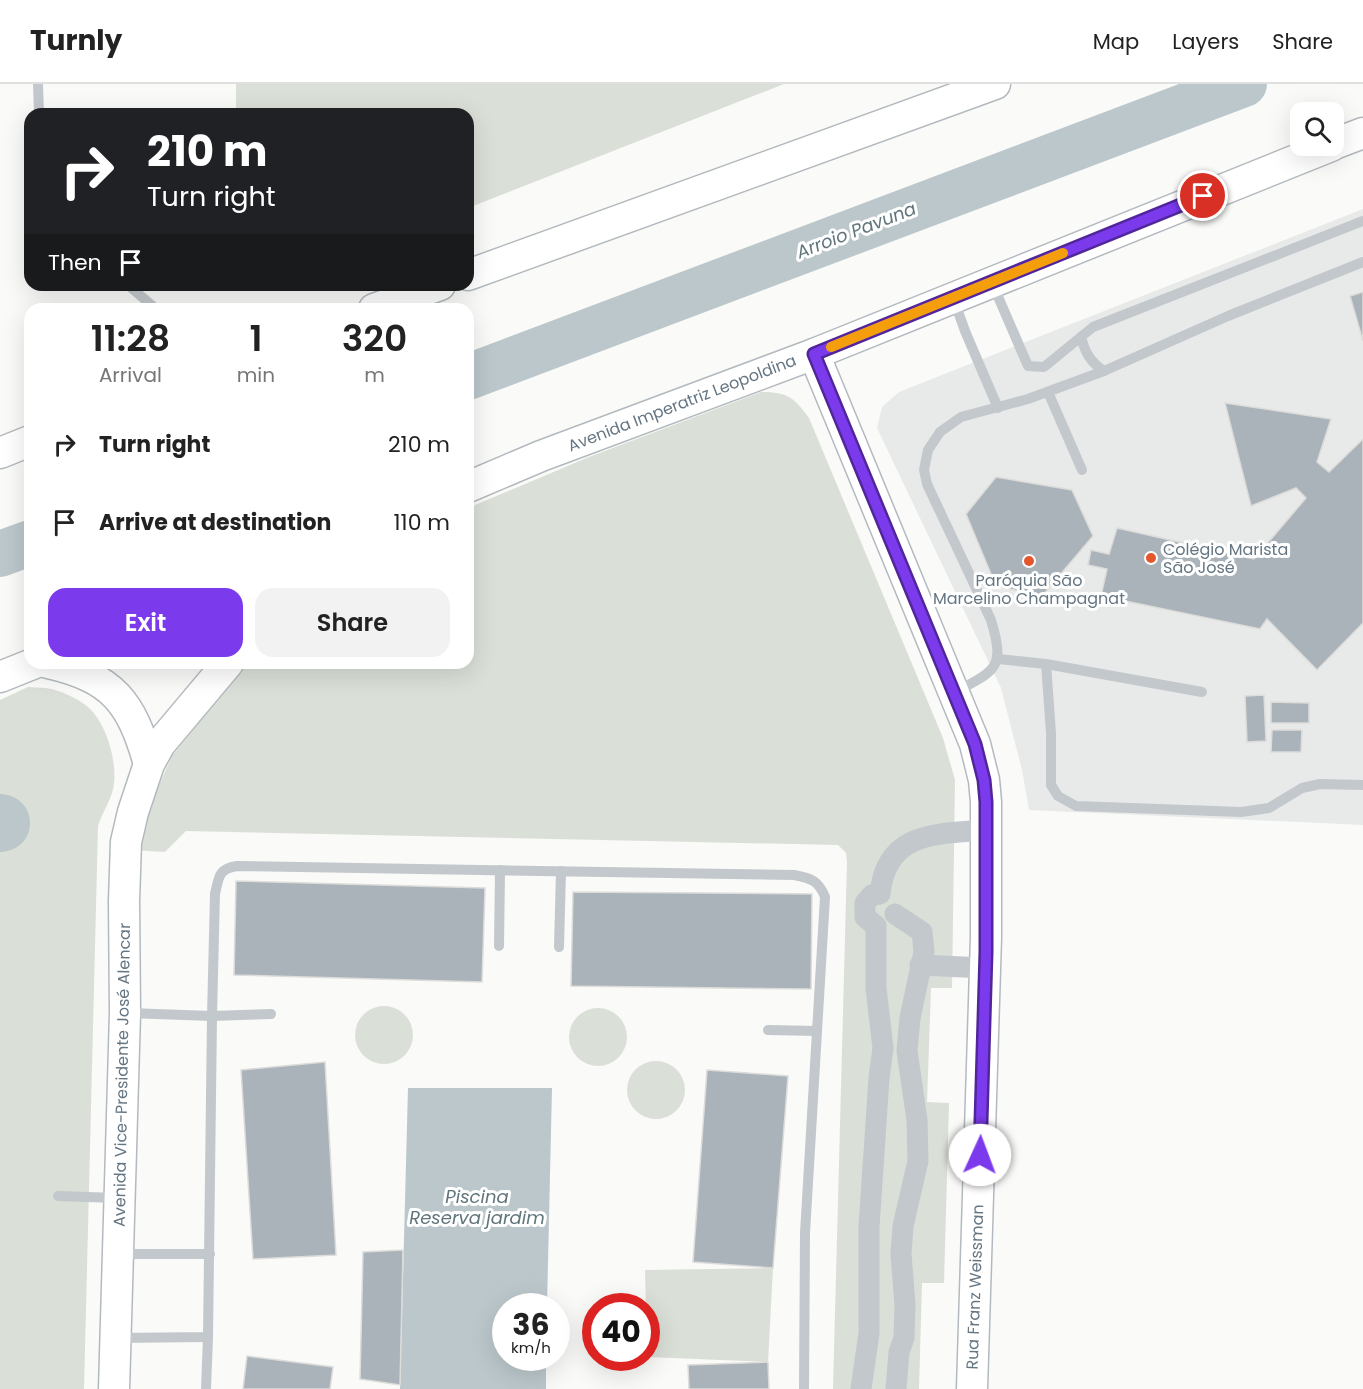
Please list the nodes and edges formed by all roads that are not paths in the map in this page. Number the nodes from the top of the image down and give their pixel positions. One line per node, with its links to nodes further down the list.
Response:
1 (38, 84): 3 (lane)
2 (995, 84): 9 (street)
3 (39, 108)
4 (1363, 132): 5 (street, Avenida Imperatriz Leopoldina)
5 (1344, 140)
6 (1305, 156): 10 (street, Avenida Imperatriz Leopoldina)
7 (1363, 221): 16 (lane)
8 (1363, 262): 18 (lane)
9 (474, 273)
10 (991, 282): 13 (street, Avenida Imperatriz Leopoldina); 16 (lane)
11 (135, 291): 14 (lane)
12 (424, 291): 15 (street)
13 (953, 297): 17 (street, Avenida Imperatriz Leopoldina); 20 (lane)
14 (149, 303)
15 (390, 303)
16 (1081, 337): 18 (lane)
17 (814, 354): 24 (street, Avenida Imperatriz Leopoldina); 31 (street, Rua Franz Weissman)
18 (1104, 371): 19 (lane)
19 (1048, 392): 20 (lane); 23 (lane)
20 (998, 408): 25 (lane)
21 (24, 443): 22 (street)
22 (0, 453)
23 (1082, 470)
24 (474, 484)
25 (998, 659): 26 (lane); 31 (lane)
26 (1046, 664): 32 (lane); 34 (lane)
27 (24, 667): 30 (street)
28 (76, 669): 33 (street)
29 (223, 669): 33 (street, Avenida Vice-Presidente José Alencar)
30 (0, 677)
31 (954, 692): 35 (street, Rua Franz Weissman)
32 (1202, 692)
33 (149, 765): 45 (street, Avenida Vice-Presidente José Alencar)
34 (1363, 785)
35 (986, 830): 38 (street); 44 (street, Rua Franz Weissman)
36 (500, 870): 37 (lane); 41 (lane); 47 (lane)
37 (561, 871): 42 (lane); 49 (lane)
38 (880, 894): 39 (street); 40 (street)
39 (895, 914): 40 (street); 43 (street)
40 (876, 926): 59 (street)
41 (499, 946)
42 (559, 947)
43 (920, 965): 44 (street); 60 (street)
44 (986, 968): 61 (street, Rua Franz Weissman)
45 (125, 1013): 47 (lane); 51 (street, Avenida Vice-Presidente José Alencar)
46 (271, 1014): 47 (lane)
47 (212, 1016): 53 (lane)
48 (768, 1030): 49 (lane)
49 (817, 1031): 58 (lane)
50 (58, 1196): 51 (lane)
51 (120, 1198): 52 (street, Avenida Vice-Presidente José Alencar)
52 (118, 1254): 53 (lane); 55 (street, Avenida Vice-Presidente José Alencar)
53 (210, 1254): 54 (lane)
54 (208, 1337): 55 (lane); 57 (lane)
55 (116, 1338): 56 (street, Avenida Vice-Presidente José Alencar)
56 (114, 1389)
57 (206, 1389)
58 (804, 1389)
59 (861, 1389)
60 (896, 1389)
61 (972, 1389)

